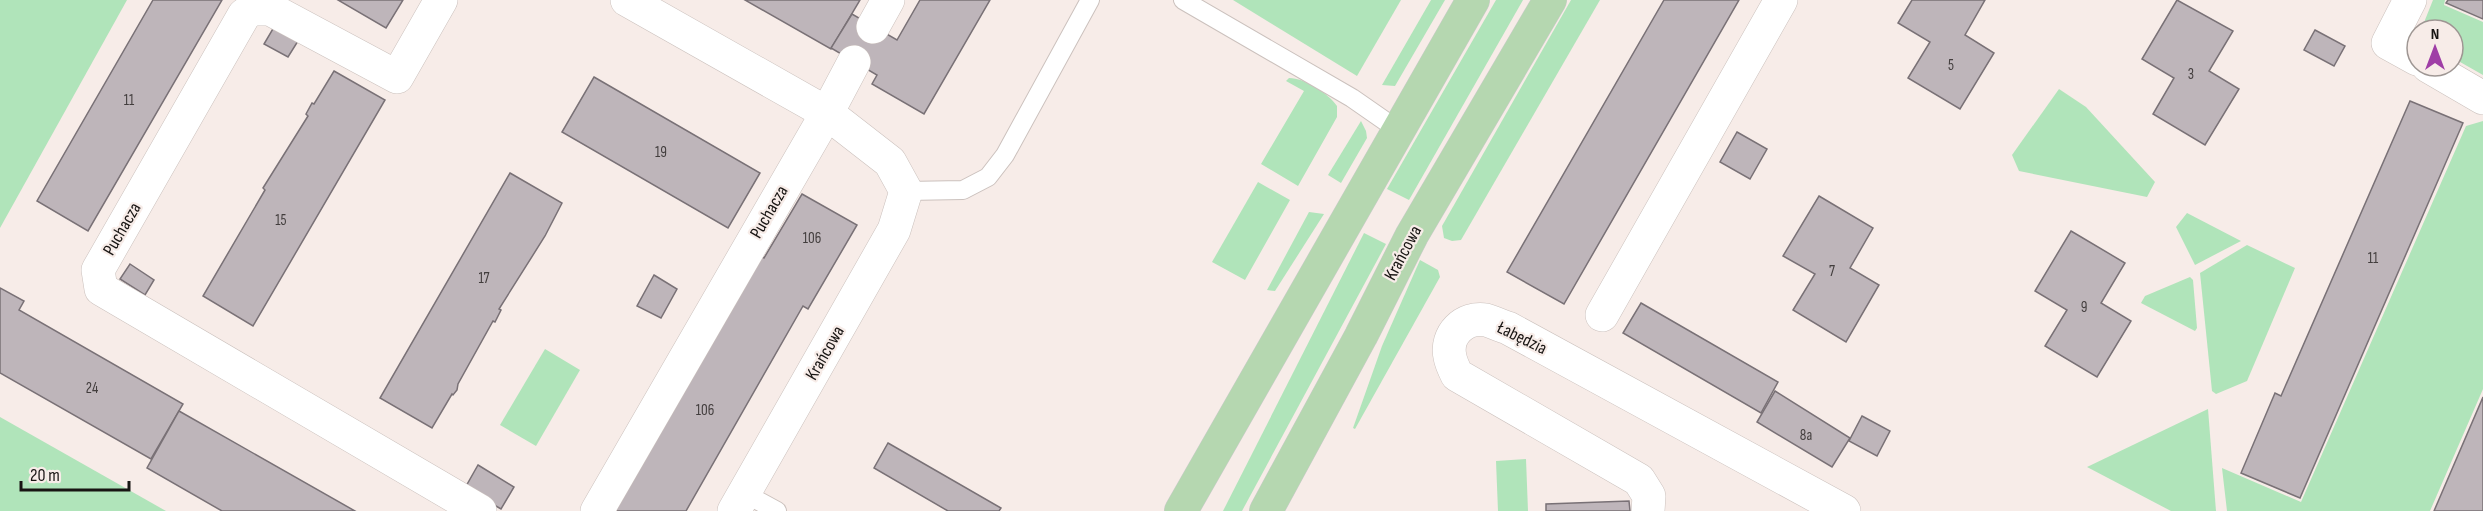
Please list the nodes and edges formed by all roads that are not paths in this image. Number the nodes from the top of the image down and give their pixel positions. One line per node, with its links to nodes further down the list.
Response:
1 (441, 0): 18 (street, Puchacza)
2 (627, 0): 13 (street)
3 (1090, 0): 15 (lane)
4 (1183, 0): 14 (lane)
5 (1473, 0): 14 (main road)
6 (1550, 0): 22 (main road, Krańcowa)
7 (1781, 0): 16 (street)
8 (2410, 0): 9 (street)
9 (2405, 52)
10 (854, 62): 13 (street, Puchacza)
11 (2449, 78): 12 (street)
12 (2483, 98)
13 (827, 113): 15 (street); 19 (street, Puchacza)
14 (1398, 130): 21 (main road)
15 (906, 191): 17 (street, Krańcowa)
16 (1602, 315)
17 (739, 502): 20 (lane)
18 (480, 511)
19 (597, 511)
20 (777, 511)
21 (1180, 511)
22 (1266, 511)
23 (1648, 511): 24 (street, Łabędzia)
24 (1844, 511)

